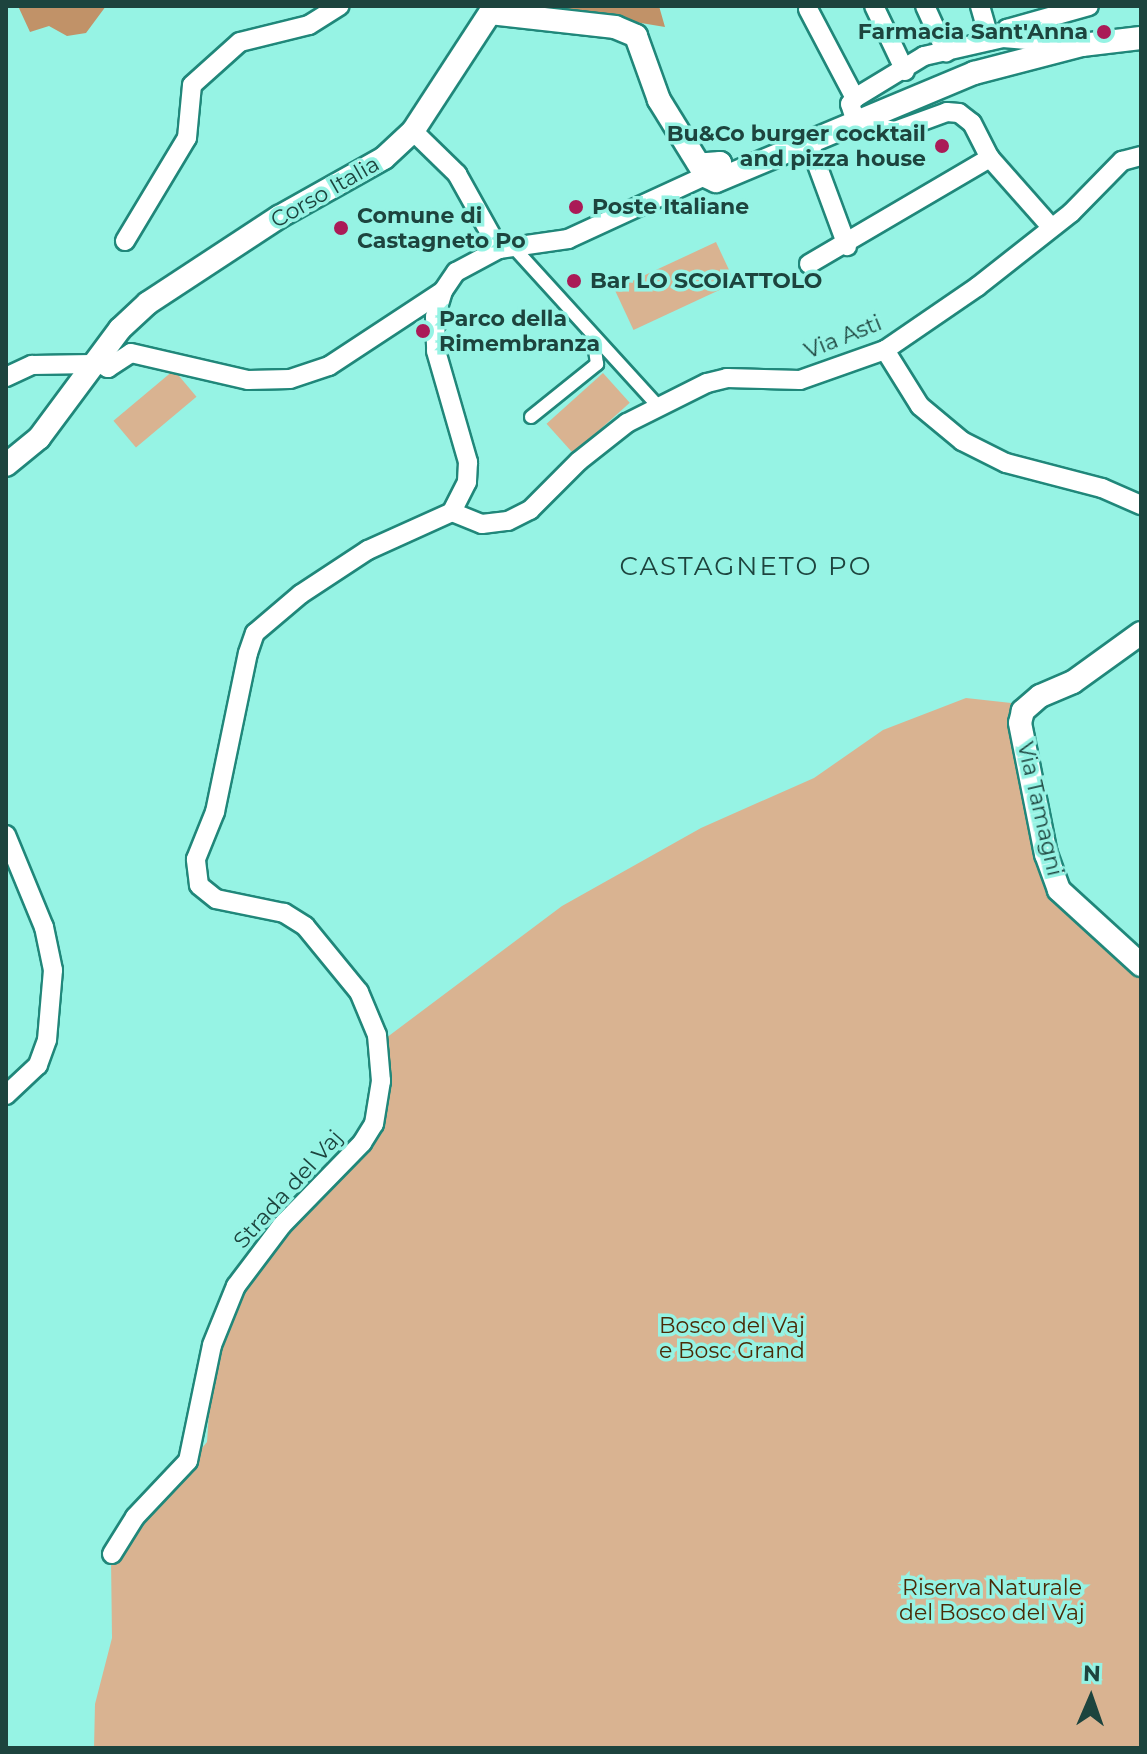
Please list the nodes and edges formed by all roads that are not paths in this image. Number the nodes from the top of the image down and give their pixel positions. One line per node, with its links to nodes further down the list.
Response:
1 (339, 6): 21 (street)
2 (874, 6): 12 (street)
3 (925, 6): 11 (street)
4 (980, 6): 9 (street)
5 (1089, 6): 9 (street)
6 (808, 9): 13 (street)
7 (485, 10): 15 (street, Corso Italia); 19 (street, Corso Italia)
8 (1141, 38): 10 (street)
9 (996, 39): 10 (street); 11 (street)
10 (1082, 45): 14 (street)
11 (946, 52): 12 (street)
12 (905, 71): 13 (street)
13 (855, 98): 14 (street)
14 (863, 119): 16 (street); 18 (street)
15 (413, 131): 23 (street); 28 (street, Corso Italia)
16 (809, 143): 19 (street); 22 (street)
17 (1141, 156): 20 (street, Via Asti)
18 (990, 158): 20 (street); 22 (street)
19 (712, 170): 23 (street)
20 (1051, 227): 27 (street, Via Asti)
21 (125, 241)
22 (847, 246): 24 (street)
23 (507, 250): 25 (street); 26 (street)
24 (809, 264)
25 (443, 291): 28 (street); 34 (street)
26 (593, 335): 30 (street); 31 (street)
27 (885, 350): 30 (street, Via Asti); 33 (street)
28 (93, 363): 29 (street); 32 (street, Corso Italia)
29 (6, 377)
30 (658, 406): 34 (street, Via Asti)
31 (531, 417)
32 (6, 465)
33 (1141, 505)
34 (452, 512): 39 (street, Strada del Vaj)
35 (1141, 633): 37 (street, Via Tamagni)
36 (6, 835): 38 (street)
37 (1141, 965)
38 (6, 1095)
39 (112, 1554)

